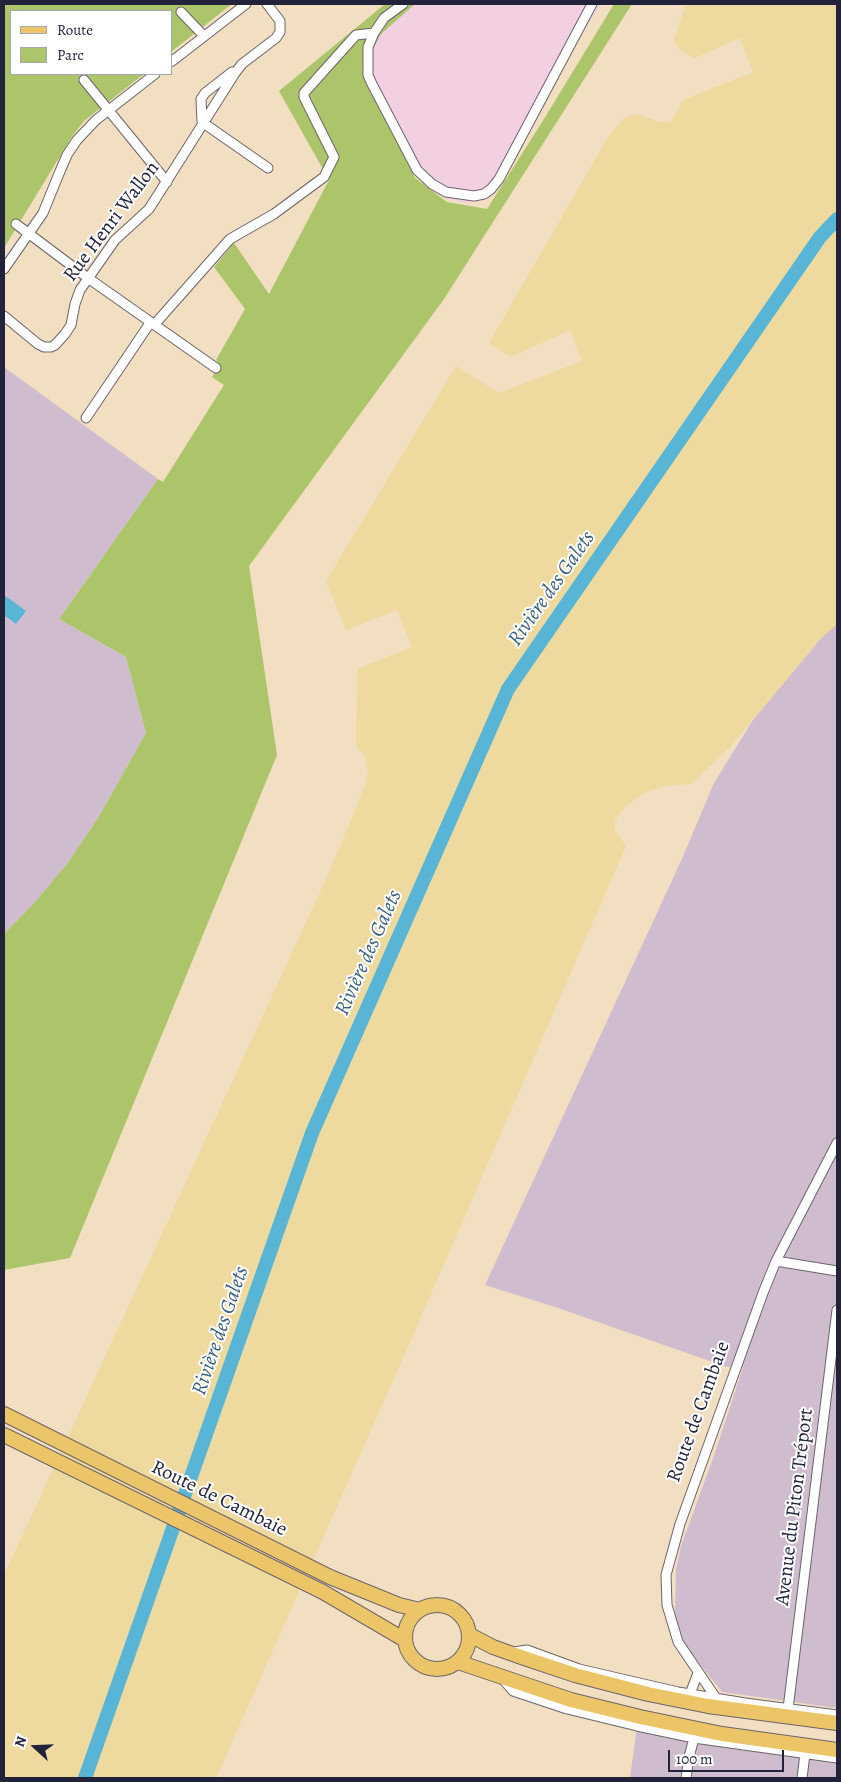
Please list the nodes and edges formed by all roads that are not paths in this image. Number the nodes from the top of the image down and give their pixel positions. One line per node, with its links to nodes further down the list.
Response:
1 (246, 4): 7 (street)
2 (267, 4): 9 (street, Rue Henri Wallon)
3 (404, 4): 6 (street)
4 (592, 4): 6 (street)
5 (181, 12): 7 (street)
6 (374, 33): 21 (street)
7 (204, 36): 8 (street)
8 (172, 61)
9 (242, 64): 13 (street, Rue Henri Wallon); 13 (street)
10 (155, 75): 12 (street)
11 (84, 80): 12 (street)
12 (108, 110): 15 (street); 17 (street)
13 (202, 122): 14 (street); 15 (street, Rue Henri Wallon)
14 (268, 168)
15 (167, 182): 19 (street, Rue Henri Wallon)
16 (16, 224): 17 (street)
17 (29, 233): 18 (street); 19 (street)
18 (4, 269)
19 (88, 278): 20 (street, Rue Henri Wallon); 21 (street)
20 (4, 316)
21 (152, 324): 22 (street); 23 (street)
22 (216, 368)
23 (86, 418)
24 (837, 1143): 25 (street, Route de Cambaie)
25 (776, 1261): 26 (street); 35 (street, Route de Cambaie)
26 (837, 1271)
27 (837, 1310): 39 (street, Avenue du Piton Tréport)
28 (4, 1414): 30 (main road, Route de Cambaie)
29 (4, 1435): 32 (main road, Route de Cambaie)
30 (420, 1610): 31 (main road, Route de Cambaie); 32 (main road)
31 (470, 1635): 33 (main road); 34 (main road)
32 (405, 1640): 34 (main road)
33 (509, 1652): 37 (street); 41 (main road)
34 (458, 1662): 36 (main road)
35 (698, 1673): 37 (street); 38 (street, Route de Cambaie)
36 (500, 1676): 42 (street); 43 (main road)
37 (690, 1694): 38 (street)
38 (716, 1698): 39 (street)
39 (788, 1709): 40 (street)
40 (837, 1715)
41 (837, 1722)
42 (694, 1738): 44 (street); 46 (street)
43 (837, 1750)
44 (805, 1754): 45 (street); 47 (street)
45 (837, 1758)
46 (686, 1778)
47 (802, 1778)

